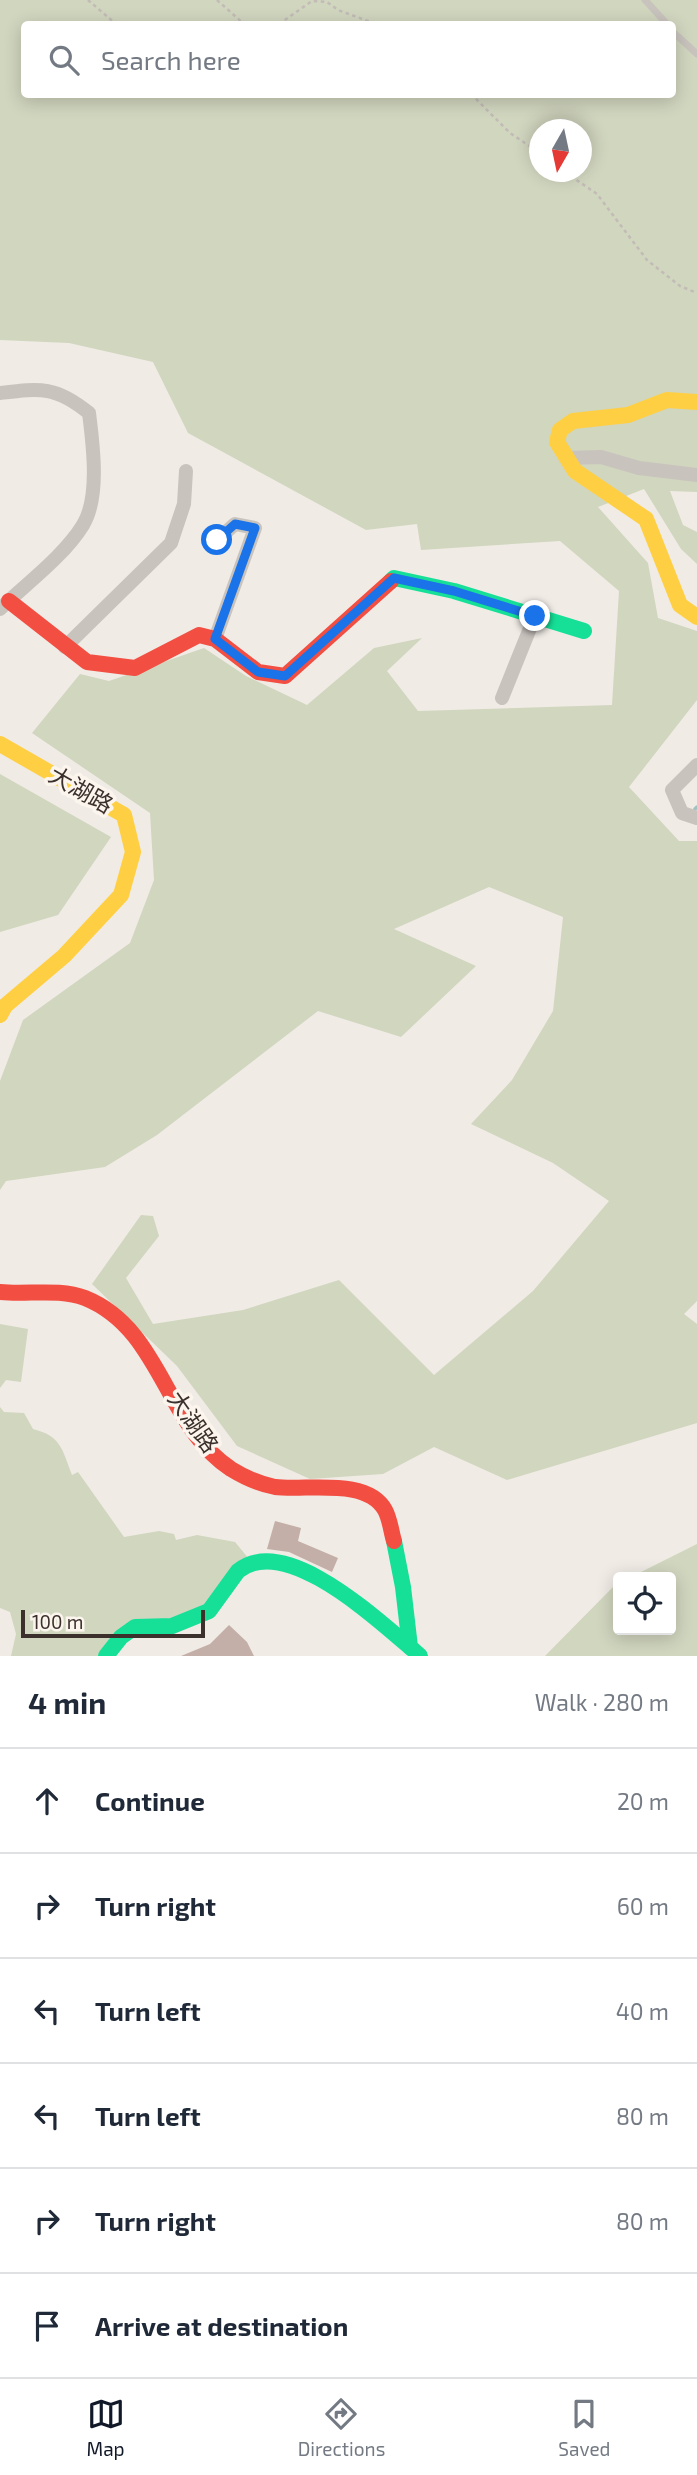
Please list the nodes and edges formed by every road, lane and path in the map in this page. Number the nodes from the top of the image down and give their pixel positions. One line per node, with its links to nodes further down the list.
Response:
1 (88, 0): 4 (path)
2 (216, 0): 5 (path)
3 (645, 0): 8 (lane)
4 (112, 21)
5 (240, 21)
6 (283, 21): 7 (path)
7 (368, 21)
8 (664, 21)
9 (676, 34): 10 (lane)
10 (697, 54)
11 (475, 98): 12 (path)
12 (529, 146)
13 (580, 182): 14 (path)
14 (697, 293)
15 (0, 393): 21 (street)
16 (697, 402): 17 (street)
17 (566, 458): 19 (street); 23 (street)
18 (186, 471): 26 (street)
19 (697, 475)
20 (217, 540): 25 (street)
21 (4, 605): 26 (street)
22 (535, 616): 24 (street); 25 (street); 27 (street)
23 (697, 617)
24 (584, 631)
25 (215, 639): 26 (street)
26 (65, 647)
27 (502, 698)
28 (0, 744): 31 (street, 大湖路)
29 (697, 765): 30 (street)
30 (697, 818)
31 (0, 1015)
32 (0, 1292): 33 (street, 大湖路)
33 (415, 1652): 34 (street)
34 (106, 1656)

